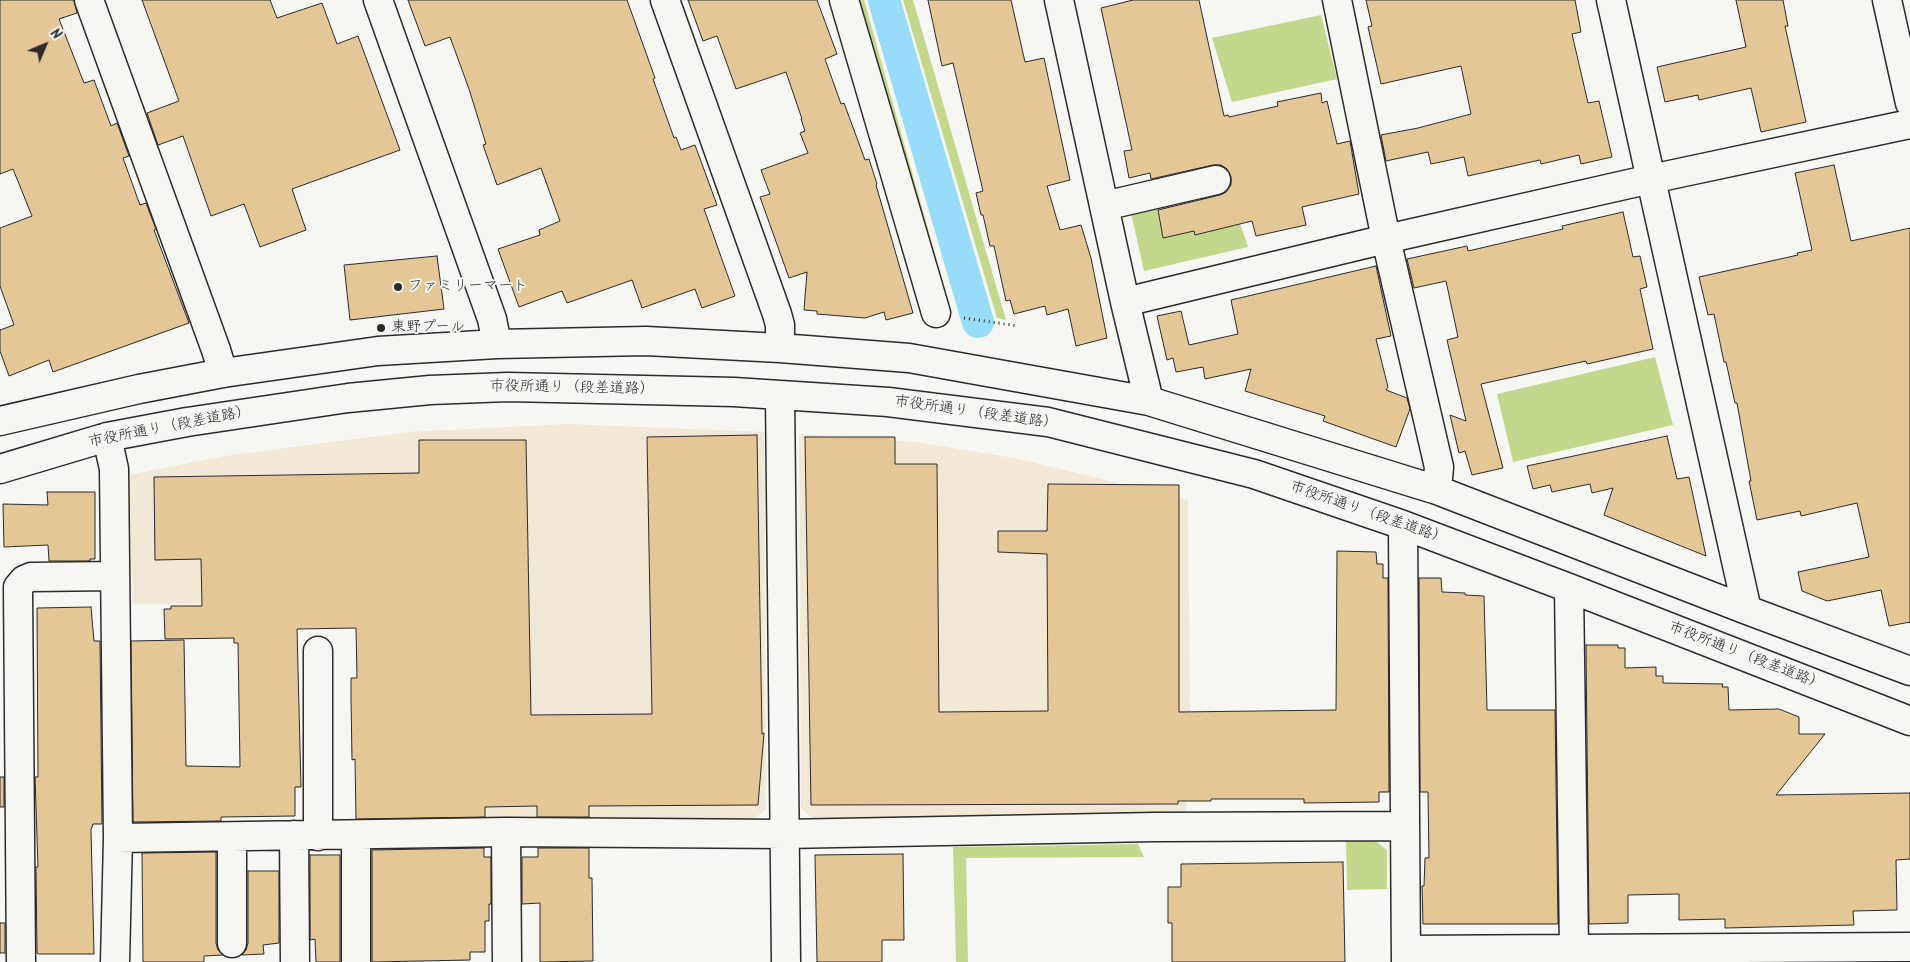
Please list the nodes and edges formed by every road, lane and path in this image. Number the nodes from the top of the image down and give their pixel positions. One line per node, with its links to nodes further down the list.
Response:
1 (89, 0): 20 (street)
2 (378, 0): 18 (street)
3 (665, 0): 19 (street)
4 (844, 0): 16 (street)
5 (1059, 0): 13 (street)
6 (1337, 0): 14 (street)
7 (1611, 0): 11 (street)
8 (1888, 0): 9 (street)
9 (1910, 103)
10 (1910, 124): 11 (street)
11 (1651, 179): 14 (street); 30 (street)
12 (1216, 180): 13 (street)
13 (1104, 206): 15 (street)
14 (1386, 238): 15 (street); 26 (street)
15 (1125, 302): 22 (street)
16 (947, 315): 17 (path)
17 (1018, 326)
18 (497, 344): 19 (street); 20 (street)
19 (780, 348): 22 (street)
20 (223, 373): 23 (street)
21 (780, 395): 24 (street, 市役所通り（段差道路）); 27 (street, 市役所通り（段差道路）); 36 (street)
22 (1149, 401): 26 (street)
23 (0, 421)
24 (108, 437): 25 (street, 市役所通り（段差道路）); 28 (street)
25 (0, 469)
26 (1437, 490): 30 (street)
27 (1403, 525): 29 (street, 市役所通り（段差道路）); 34 (street)
28 (115, 576): 40 (street); 45 (street)
29 (1569, 588): 33 (street, 市役所通り（段差道路）); 43 (street)
30 (1747, 610): 32 (street)
31 (318, 650): 37 (street)
32 (1910, 670)
33 (1910, 721)
34 (1405, 826): 36 (street); 44 (street)
35 (506, 832): 36 (street); 38 (street); 49 (street)
36 (784, 834): 50 (street)
37 (306, 835): 38 (street); 39 (street); 47 (street)
38 (356, 835): 48 (street)
39 (232, 837): 40 (street); 41 (street)
40 (118, 838): 46 (street)
41 (232, 943)
42 (1910, 947): 43 (street)
43 (1574, 949): 44 (street)
44 (1406, 956)
45 (21, 962)
46 (115, 962)
47 (295, 962)
48 (356, 962)
49 (507, 962)
50 (786, 962)

